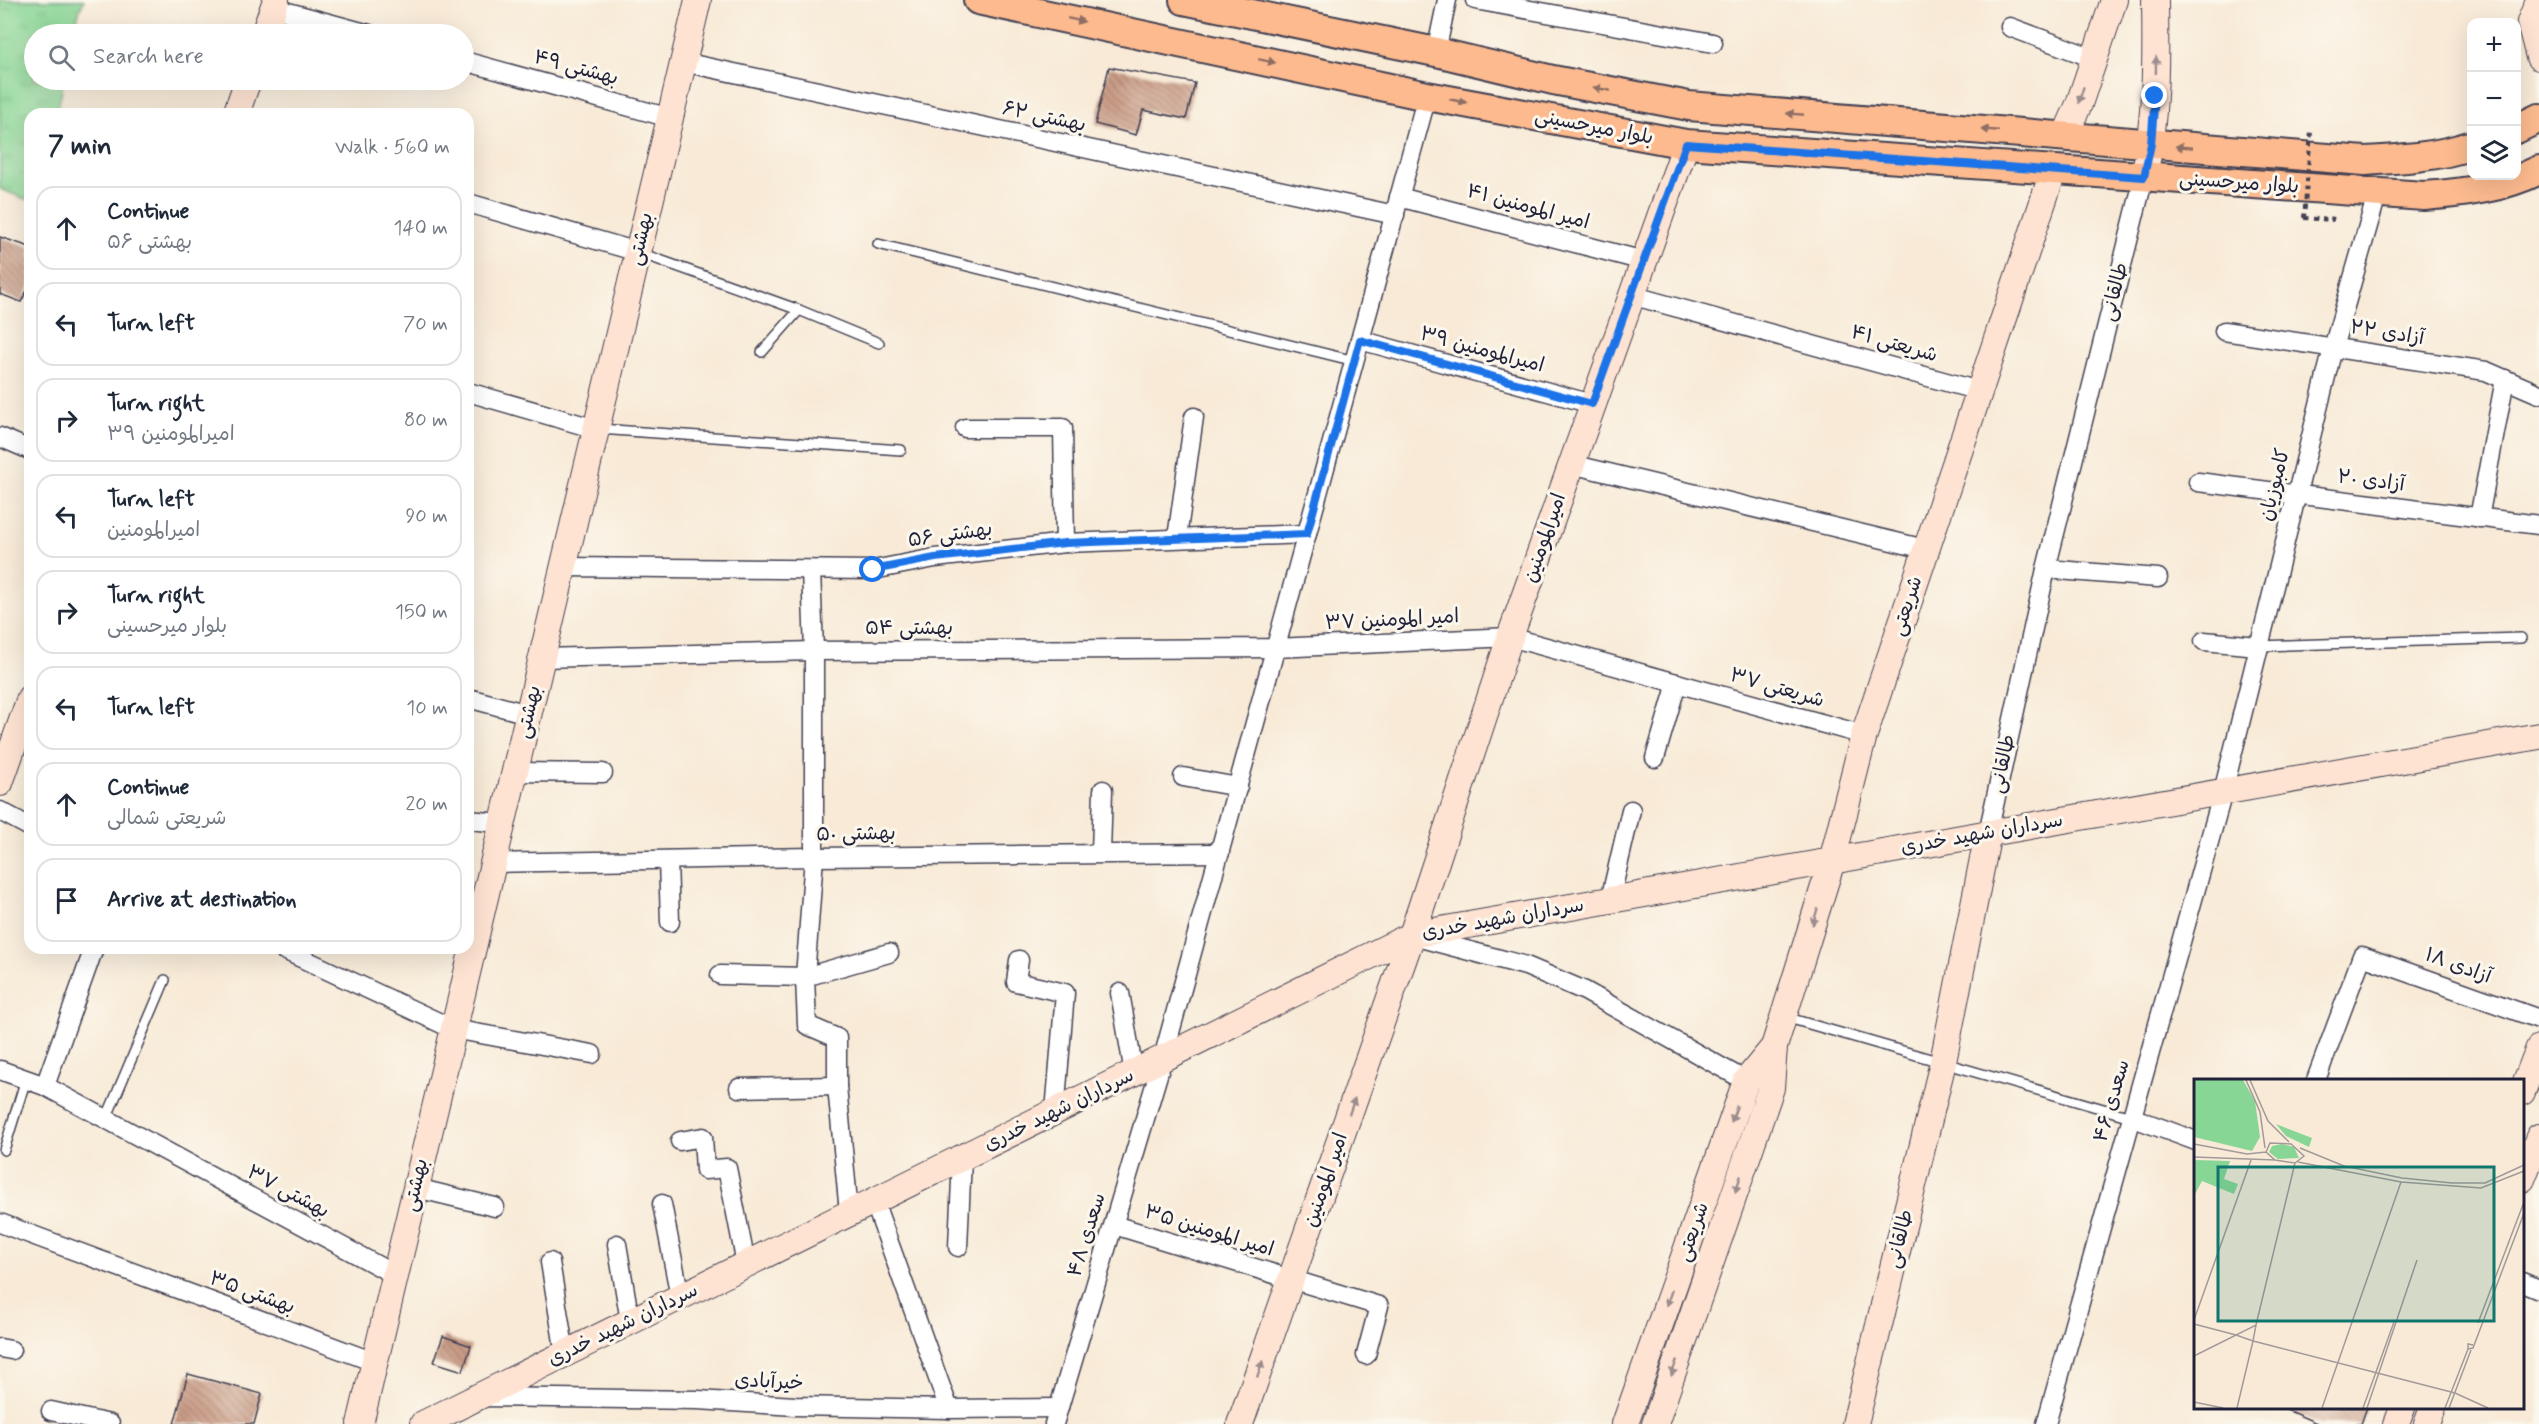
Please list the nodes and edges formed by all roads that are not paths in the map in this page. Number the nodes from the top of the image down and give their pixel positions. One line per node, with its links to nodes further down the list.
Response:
1 (698, 0): 17 (main road, بهشتی)
2 (978, 0): 20 (main road, بلوار میرحسینی, one-way to 20)
3 (1184, 0): 14 (main road, بلوار میرحسینی)
4 (1448, 0): 14 (street)
5 (1475, 0): 13 (street)
6 (2114, 0): 16 (main road)
7 (2155, 0): 28 (main road, one-way to 7)
8 (2539, 0): 15 (main road)
9 (275, 4): 10 (main road); 11 (street)
10 (268, 24)
11 (338, 24)
12 (2010, 27): 16 (street)
13 (1713, 43)
14 (1436, 52): 25 (main road, بلوار میرحسینی, one-way to 14)
15 (2539, 57)
16 (2093, 58): 25 (main road, one-way to 25)
17 (683, 62): 22 (main road, بهشتی); 43 (street, بهشتی ۶۲)
18 (474, 64): 22 (street, بهشتی ۴۹)
19 (244, 90): 21 (main road)
20 (1427, 96): 27 (main road, بلوار میرحسینی, one-way to 27); 41 (street, سعدی ۴۸)
21 (238, 108)
22 (670, 118): 45 (main road, بهشتی)
23 (2539, 118): 24 (main road)
24 (2521, 127)
25 (2065, 136): 28 (main road, بلوار میرحسینی)
26 (2539, 136): 29 (main road)
27 (1686, 144): 35 (main road, بلوار میرحسینی); 46 (main road, امیرالمومنین)
28 (2151, 144): 31 (main road, بلوار میرحسینی, one-way to 28); 37 (main road)
29 (2521, 145)
30 (2467, 147): 31 (main road, بلوار میرحسینی)
31 (2220, 150): 33 (main road)
32 (2539, 156): 34 (main road)
33 (2467, 162)
34 (2521, 164)
35 (2054, 170): 37 (main road, بلوار میرحسینی); 56 (main road, شریعتی)
36 (2539, 170): 40 (main road, بلوار میرحسینی)
37 (2144, 177): 39 (main road, بلوار میرحسینی); 76 (street, طالقانی)
38 (2467, 178): 39 (main road)
39 (2220, 182): 40 (main road, بلوار میرحسینی)
40 (2378, 191): 52 (street, کامبوزیان)
41 (1399, 197): 43 (street, سعدی ۴۸); 46 (street, امیر المومنین ۴۱)
42 (474, 205): 45 (street)
43 (1395, 215): 50 (street, سعدی ۴۸)
44 (878, 244): 54 (lane)
45 (638, 252): 48 (lane); 62 (main road, بهشتی)
46 (1644, 261): 47 (main road, امیرالمومنین)
47 (1632, 295): 56 (street, شریعتی ۴۱); 59 (main road, امیرالمومنین)
48 (799, 310): 51 (lane); 53 (lane)
49 (2224, 332): 52 (street, آزادی ۲۲)
50 (1360, 340): 54 (street, سعدی ۴۸); 59 (street, امیرالمومنین ۳۹)
51 (879, 343)
52 (2333, 348): 55 (street, آزادی ۲۲); 68 (street, کامبوزیان)
53 (762, 352)
54 (1354, 361): 71 (street, سعدی ۴۸)
55 (2505, 379): 57 (street, آزادی ۲۲); 69 (street)
56 (1979, 391): 74 (main road, شریعتی)
57 (2539, 393)
58 (474, 394): 62 (street)
59 (1592, 404): 66 (main road, امیرالمومنین)
60 (1194, 417): 72 (street)
61 (965, 428): 73 (street)
62 (596, 429): 65 (lane); 75 (main road, بهشتی)
63 (0, 437): 64 (street)
64 (24, 447)
65 (901, 450)
66 (1571, 465): 74 (street); 79 (main road, امیرالمومنین)
67 (2198, 482): 68 (street, آزادی ۲۰)
68 (2296, 494): 69 (street, آزادی ۲۰); 82 (street, کامبوزیان)
69 (2478, 518): 70 (street, آزادی ۲۰)
70 (2539, 525)
71 (1307, 534): 72 (street, بهشتی ۵۶); 83 (street, سعدی ۴۸)
72 (1177, 538): 73 (street, بهشتی ۵۶)
73 (1065, 543): 77 (street, بهشتی ۵۶)
74 (1925, 549): 90 (main road, شریعتی)
75 (563, 567): 77 (street, بهشتی ۵۶); 85 (main road, بهشتی)
76 (2046, 569): 78 (street); 105 (street, طالقانی)
77 (811, 570): 84 (street)
78 (2158, 578)
79 (1510, 637): 83 (street, امیر المومنین ۳۷); 86 (street, امیر المومنین ۳۷); 114 (main road, امیرالمومنین)
80 (2521, 638): 82 (lane)
81 (2204, 641): 82 (street)
82 (2258, 646): 99 (street, کامبوزیان)
83 (1276, 648): 84 (street, بهشتی ۵۴); 97 (street, سعدی ۴۸)
84 (814, 651): 85 (street, بهشتی ۵۴); 108 (street)
85 (542, 658): 88 (main road, بهشتی)
86 (1677, 683): 90 (street, شریعتی ۳۷); 92 (street)
87 (474, 700): 88 (street)
88 (528, 714): 93 (main road, بهشتی)
89 (24, 732): 95 (main road)
90 (1864, 735): 110 (main road, شریعتی)
91 (2539, 736): 99 (main road, سرداران شهید خدری)
92 (1655, 758)
93 (515, 772): 94 (street); 103 (main road, بهشتی)
94 (603, 773)
95 (1, 774)
96 (1183, 777): 97 (street)
97 (1238, 787): 106 (street, سعدی ۴۸)
98 (1103, 790): 107 (street)
99 (2223, 792): 105 (main road, سرداران شهید خدری); 143 (street, سعدی ۴۶)
100 (1631, 810): 112 (street)
101 (0, 811): 104 (street)
102 (474, 820): 103 (street)
103 (502, 822): 111 (main road, بهشتی)
104 (24, 824)
105 (1988, 833): 110 (main road, سرداران شهید خدری); 132 (main road, طالقانی)
106 (1220, 853): 107 (street, بهشتی ۵۰); 131 (street, سعدی ۴۸)
107 (1101, 854): 108 (street, بهشتی ۵۰)
108 (814, 857): 109 (street, بهشتی ۵۰); 122 (street)
109 (668, 860): 111 (street, بهشتی ۵۰); 113 (street)
110 (1832, 861): 112 (main road, سرداران شهید خدری); 125 (main road, شریعتی, one-way to 125)
111 (493, 863): 115 (main road, بهشتی)
112 (1610, 900): 114 (main road, سرداران شهید خدری)
113 (670, 922)
114 (1412, 935): 131 (main road, سرداران شهید خدری); 137 (street); 163 (main road, امیر المومنین, one-way to 114)
115 (474, 942)
116 (889, 953): 122 (street)
117 (92, 954): 138 (street)
118 (293, 954): 127 (street)
119 (471, 954): 127 (main road, بهشتی)
120 (1019, 960): 142 (street)
121 (720, 975): 122 (street)
122 (805, 977): 139 (street)
123 (165, 980): 144 (lane)
124 (1120, 993): 134 (street)
125 (1785, 1017): 128 (main road, شریعتی); 132 (lane)
126 (2539, 1019): 136 (street, آزادی ۱۸)
127 (453, 1029): 130 (street); 151 (main road, بهشتی)
128 (1774, 1047): 137 (main road, شریعتی); 182 (main road, شریعتی, one-way to 182)
129 (2539, 1048): 141 (main road)
130 (592, 1054)
131 (1163, 1058): 134 (main road, سرداران شهید خدری); 157 (street, سعدی ۴۸)
132 (1944, 1062): 143 (lane); 183 (main road, طالقانی)
133 (0, 1070): 135 (street, بهشتی ۳۷)
134 (1134, 1073): 142 (main road, سرداران شهید خدری)
135 (26, 1079): 138 (street, بهشتی ۳۷); 148 (lane)
136 (2316, 1079)
137 (1746, 1081): 181 (main road, شریعتی, one-way to 181)
138 (45, 1086): 144 (street, بهشتی ۳۷)
139 (837, 1086): 140 (street); 155 (street)
140 (739, 1088)
141 (2524, 1089)
142 (1055, 1112): 149 (main road, سرداران شهید خدری)
143 (2131, 1117): 146 (street); 184 (street, سعدی ۴۶)
144 (106, 1119): 162 (street, بهشتی ۳۷)
145 (2539, 1137): 150 (main road)
146 (2194, 1140)
147 (680, 1142): 161 (street)
148 (4, 1150)
149 (962, 1158): 152 (main road, سرداران شهید خدری); 159 (street)
150 (2524, 1176)
151 (416, 1188): 154 (street); 162 (main road, بهشتی)
152 (874, 1201): 155 (main road, سرداران شهید خدری); 172 (street)
153 (662, 1204): 166 (street)
154 (495, 1208)
155 (849, 1213): 161 (main road, سرداران شهید خدری)
156 (0, 1223): 170 (street, بهشتی ۳۵)
157 (1114, 1225): 163 (street, امیر المومنین ۳۵); 176 (street, سعدی ۴۸)
158 (616, 1244): 167 (street)
159 (958, 1247)
160 (550, 1262): 168 (street)
161 (746, 1264): 166 (main road, سرداران شهید خدری)
162 (395, 1275): 170 (main road, بهشتی)
163 (1291, 1280): 169 (street, امیر المومنین ۳۵); 180 (main road, امیر المومنین, one-way to 163)
164 (2524, 1282): 165 (street)
165 (2539, 1289)
166 (680, 1297): 167 (main road, سرداران شهید خدری)
167 (630, 1321): 168 (main road, سرداران شهید خدری)
168 (565, 1354): 171 (main road, سرداران شهید خدری)
169 (1366, 1355)
170 (374, 1362): 178 (main road, بهشتی)
171 (477, 1397): 172 (street, خیرآبادی); 179 (main road, سرداران شهید خدری)
172 (949, 1409): 176 (street, خیرآبادی)
173 (2401, 1409): 185 (main road)
174 (2432, 1409): 186 (main road)
175 (51, 1411): 177 (street)
176 (1057, 1416)
177 (110, 1424)
178 (360, 1424)
179 (423, 1424)
180 (1240, 1424)
181 (1625, 1424)
182 (1655, 1424)
183 (1856, 1424)
184 (2046, 1424)
185 (2396, 1424)
186 (2427, 1424)

